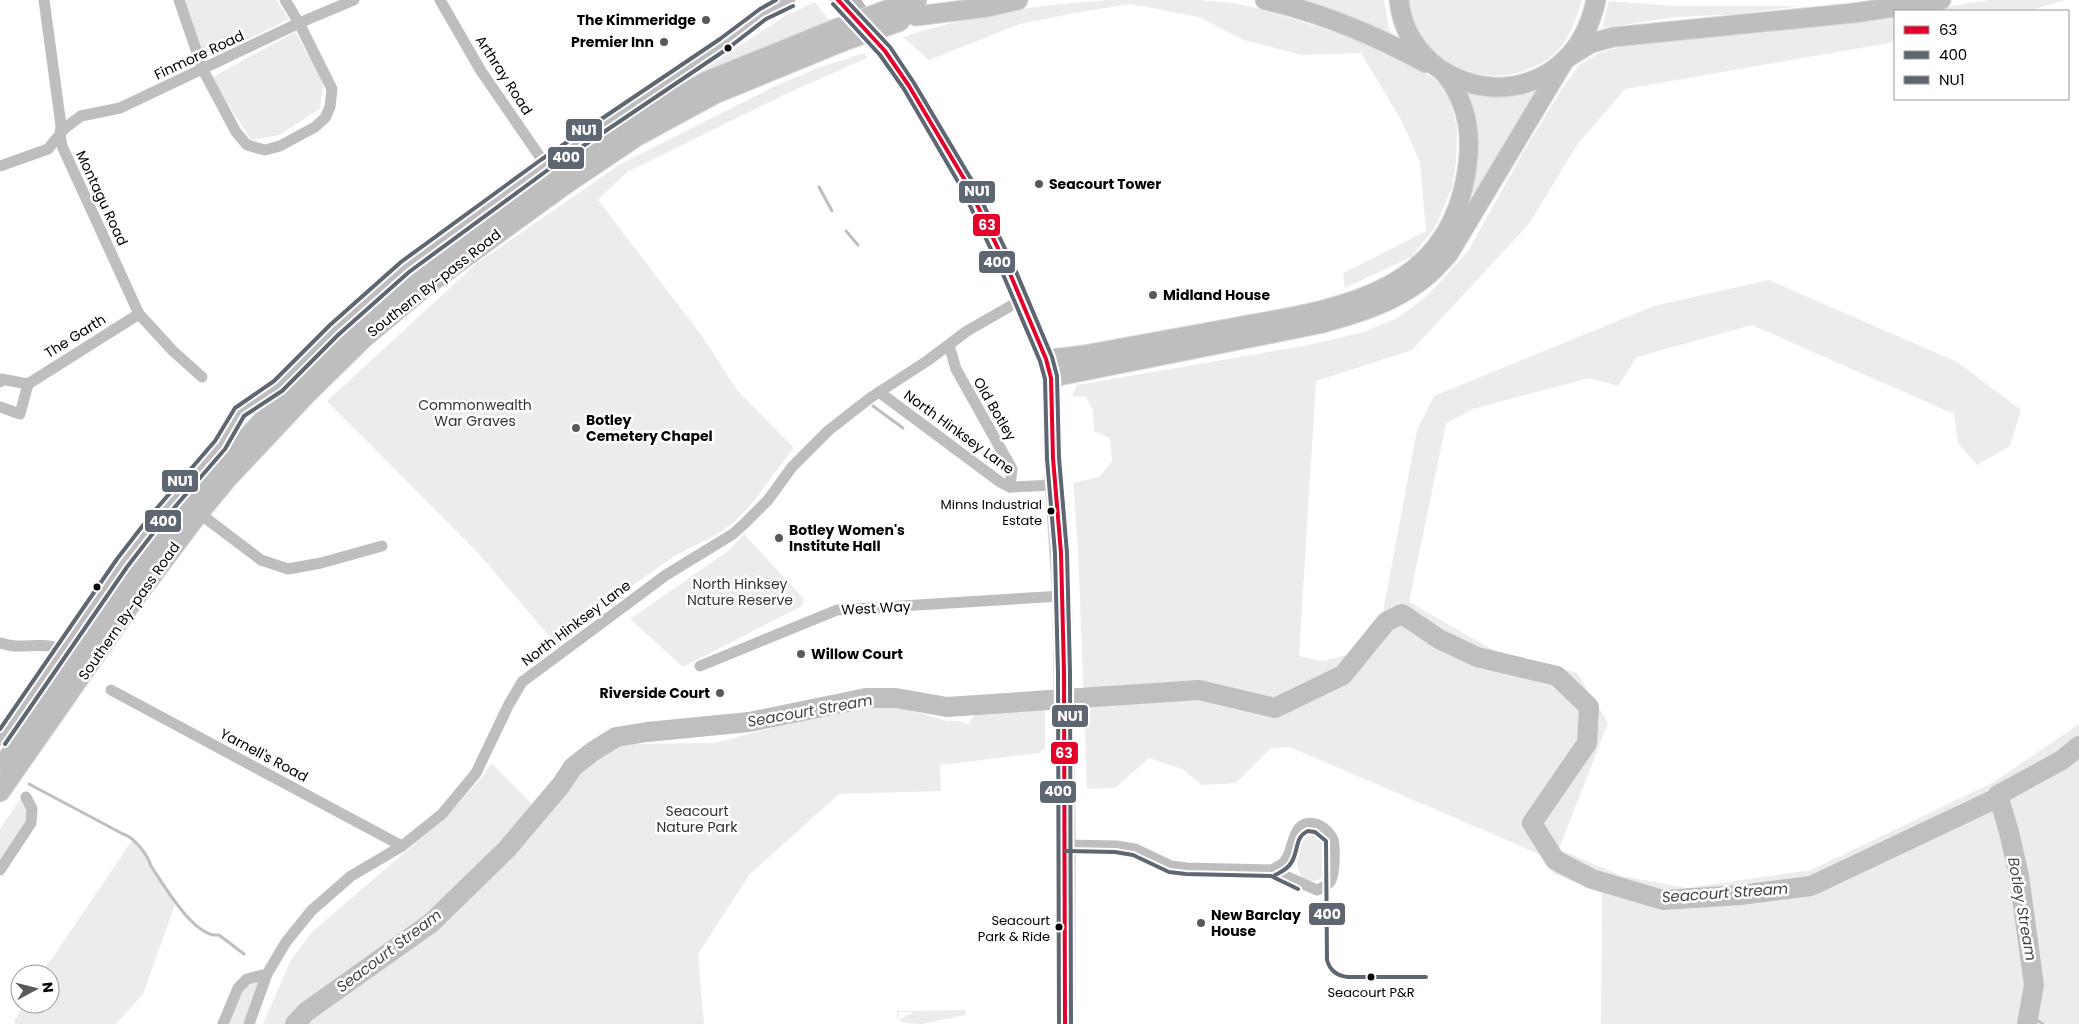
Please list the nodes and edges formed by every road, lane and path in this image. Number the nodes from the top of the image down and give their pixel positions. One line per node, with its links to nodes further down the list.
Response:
1 (44, 0): 24 (street, Montagu Road)
2 (179, 0): 22 (street)
3 (285, 0): 18 (street)
4 (354, 0): 18 (street, Finmore Road)
5 (440, 0): 25 (street, Arthray Road)
6 (776, 0): 17 (street)
7 (790, 0): 17 (street)
8 (838, 0): 20 (main road)
9 (852, 0): 20 (main road)
10 (971, 0): 16 (highway, Southern By-pass Road)
11 (1018, 0): 16 (highway)
12 (1265, 0): 23 (highway)
13 (1399, 0): 23 (highway)
14 (1942, 0): 21 (highway)
15 (1595, 6): 21 (highway)
16 (907, 11): 19 (highway, Southern By-pass Road, bridge)
17 (763, 14): 25 (street)
18 (299, 23): 22 (street, Finmore Road); 22 (street)
19 (840, 35): 39 (highway, Southern By-pass Road); 47 (highway, Southern By-pass Road)
20 (885, 51): 27 (main road)
21 (1566, 60): 23 (highway); 32 (main road)
22 (203, 70): 24 (street, Finmore Road)
23 (1443, 72): 30 (main road)
24 (60, 136): 26 (street, Finmore Road); 28 (street, Montagu Road)
25 (546, 164): 43 (street)
26 (0, 166)
27 (1021, 300): 29 (street, North Hinksey Lane); 30 (main road)
28 (139, 314): 31 (street, Montagu Road); 34 (street, The Garth)
29 (950, 345): 35 (street, North Hinksey Lane); 38 (street, Old Botley)
30 (1046, 359): 32 (main road)
31 (202, 377)
32 (1052, 378): 37 (main road)
33 (0, 382): 34 (street)
34 (28, 384): 36 (street)
35 (879, 392): 38 (street, North Hinksey Lane); 51 (street, North Hinksey Lane)
36 (0, 408)
37 (1054, 485): 38 (street, North Hinksey Lane); 41 (main road)
38 (1010, 487)
39 (199, 513): 40 (street); 48 (highway, Southern By-pass Road)
40 (382, 546)
41 (1062, 596): 44 (street, West Way); 50 (main road)
42 (0, 643): 43 (street)
43 (63, 651): 46 (street)
44 (700, 666)
45 (111, 690): 51 (street, Yarnell's Road)
46 (0, 740)
47 (0, 770)
48 (0, 792)
49 (26, 797): 52 (street)
50 (1066, 845): 53 (street); 57 (main road)
51 (402, 846): 54 (street, North Hinksey Lane)
52 (0, 870)
53 (1272, 870): 53 (street)
54 (267, 974): 55 (street); 56 (street, North Hinksey Lane)
55 (223, 1024)
56 (249, 1024)
57 (1065, 1024)

